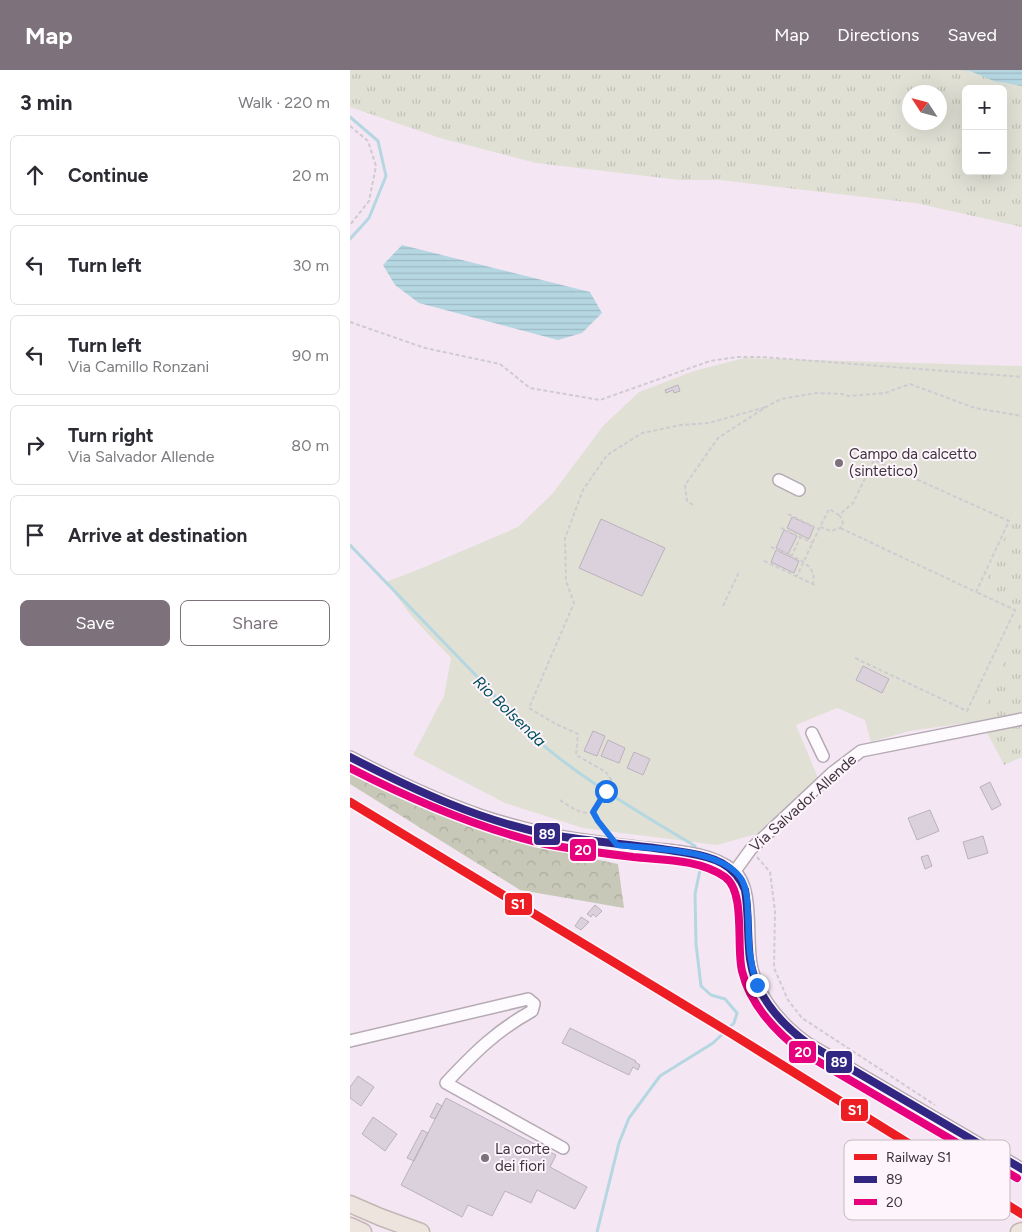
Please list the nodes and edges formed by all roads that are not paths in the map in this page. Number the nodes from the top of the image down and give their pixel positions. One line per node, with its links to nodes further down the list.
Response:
1 (779, 480): 2 (street)
2 (799, 490)
3 (1022, 719): 7 (street, Via Salvador Allende)
4 (812, 733): 5 (street)
5 (823, 756)
6 (350, 757): 7 (street)
7 (734, 871): 9 (street)
8 (350, 1040): 10 (street)
9 (973, 1140)
10 (562, 1148)
11 (1010, 1162): 12 (street)
12 (1022, 1169)
13 (350, 1204): 16 (highway)
14 (350, 1226): 15 (highway)
15 (363, 1232)
16 (421, 1232)

